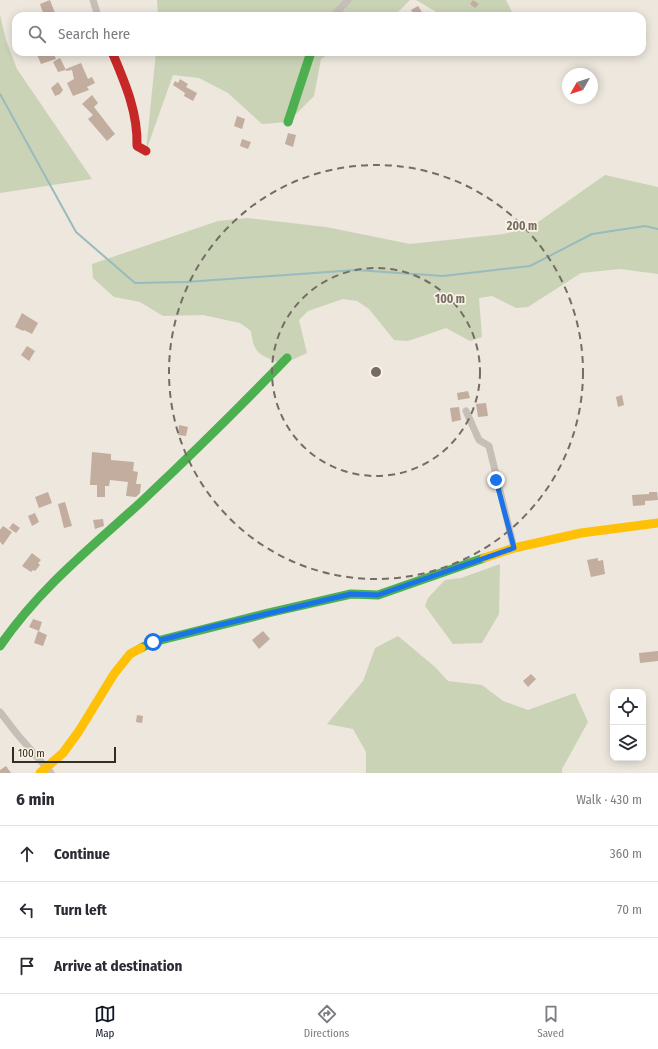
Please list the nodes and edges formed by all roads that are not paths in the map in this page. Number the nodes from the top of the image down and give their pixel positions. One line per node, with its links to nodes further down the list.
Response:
1 (93, 0): 3 (street)
2 (348, 0): 4 (street)
3 (97, 12)
4 (337, 12)
5 (113, 56): 8 (street)
6 (310, 56): 7 (street)
7 (288, 122)
8 (146, 151)
9 (287, 358): 13 (street)
10 (466, 411): 12 (street)
11 (658, 523): 12 (street)
12 (514, 548): 15 (street)
13 (0, 646)
14 (0, 712): 15 (street)
15 (46, 771)

